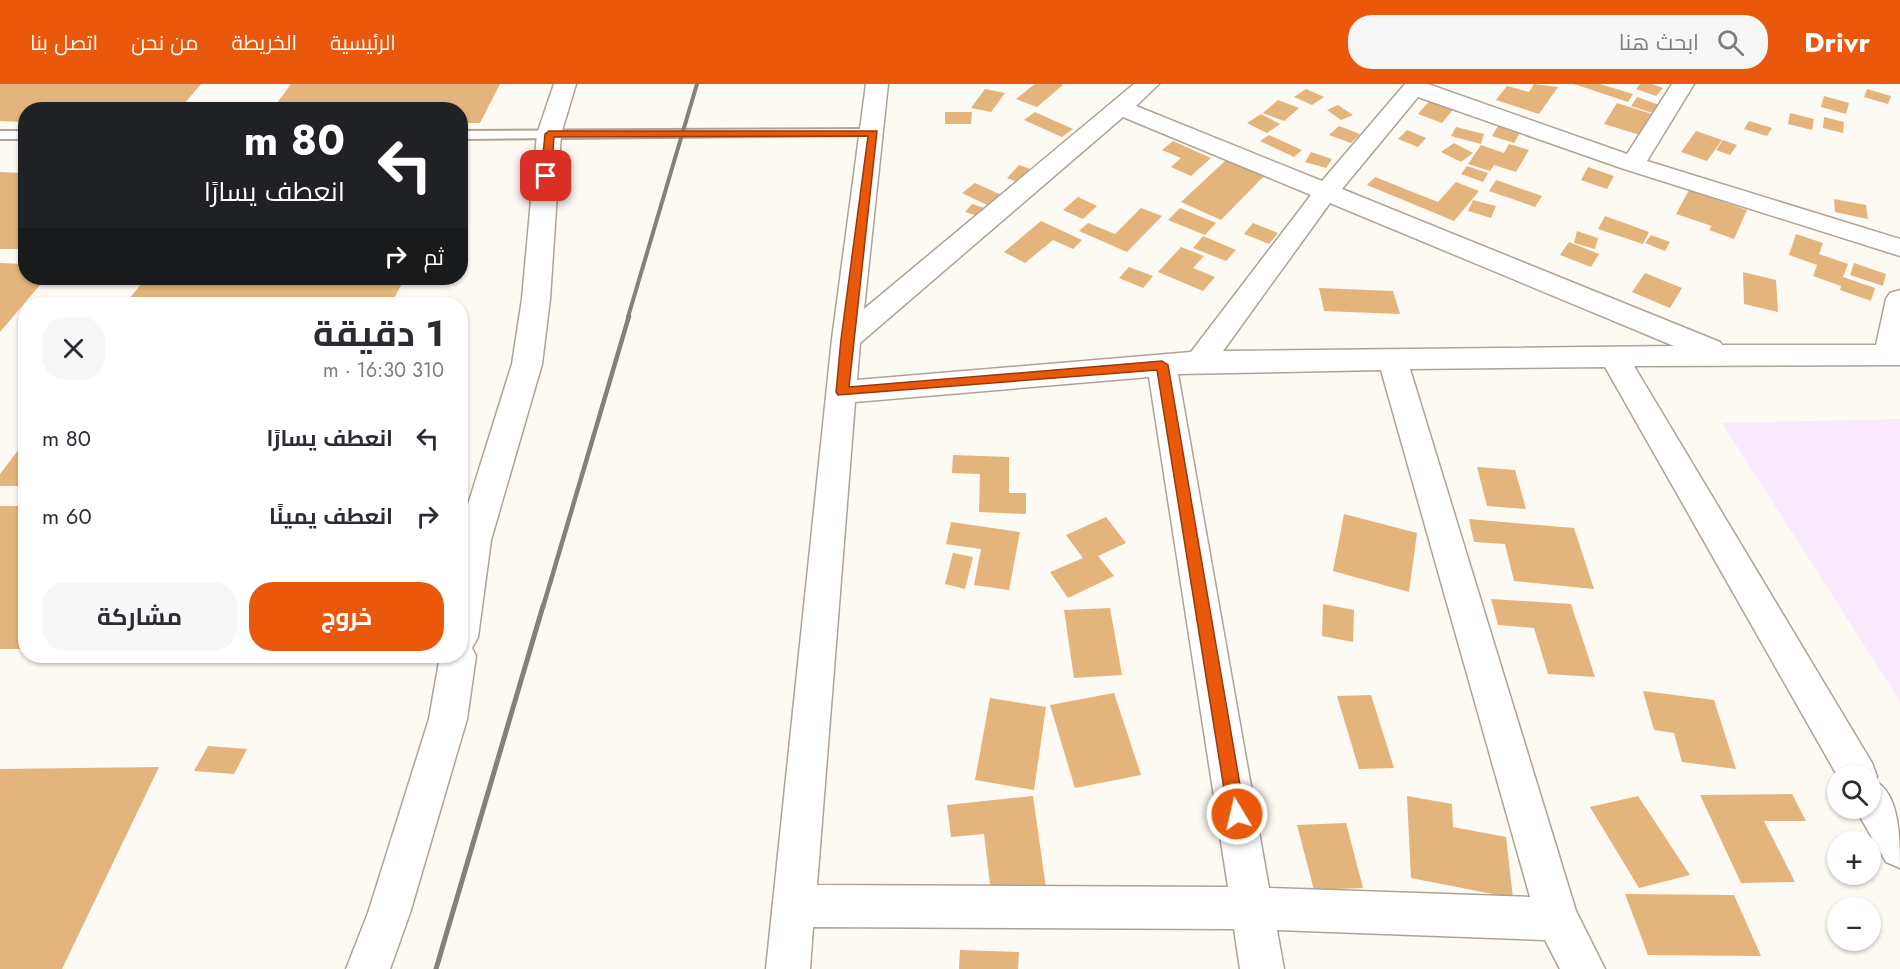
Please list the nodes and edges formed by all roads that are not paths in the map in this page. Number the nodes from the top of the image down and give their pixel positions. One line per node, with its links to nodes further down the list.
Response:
1 (565, 84): 8 (street)
2 (877, 84): 7 (street)
3 (1148, 84): 6 (street)
4 (1683, 84): 12 (street)
5 (1415, 86): 12 (street); 13 (street)
6 (1121, 108): 13 (street); 16 (street)
7 (873, 133): 8 (lane); 16 (street)
8 (549, 134): 11 (lane); 24 (street)
9 (0, 135): 10 (lane)
10 (18, 135)
11 (468, 135)
12 (1633, 164): 14 (street)
13 (1325, 193): 17 (street); 21 (street)
14 (1900, 248)
15 (1900, 299): 18 (street)
16 (846, 339): 23 (street)
17 (1723, 354): 18 (street); 19 (street)
18 (1894, 355)
19 (1613, 356): 20 (street); 26 (street)
20 (1392, 359): 21 (street); 31 (street)
21 (1200, 362): 22 (street)
22 (1162, 365): 23 (street); 30 (street)
23 (842, 392): 29 (street)
24 (468, 582)
25 (457, 663): 32 (street)
26 (1852, 765)
27 (1881, 816): 28 (street)
28 (1900, 848)
29 (794, 906): 30 (street); 33 (street)
30 (1252, 908): 31 (street); 34 (street)
31 (1557, 919): 35 (street)
32 (368, 969)
33 (788, 969)
34 (1262, 969)
35 (1583, 969)

